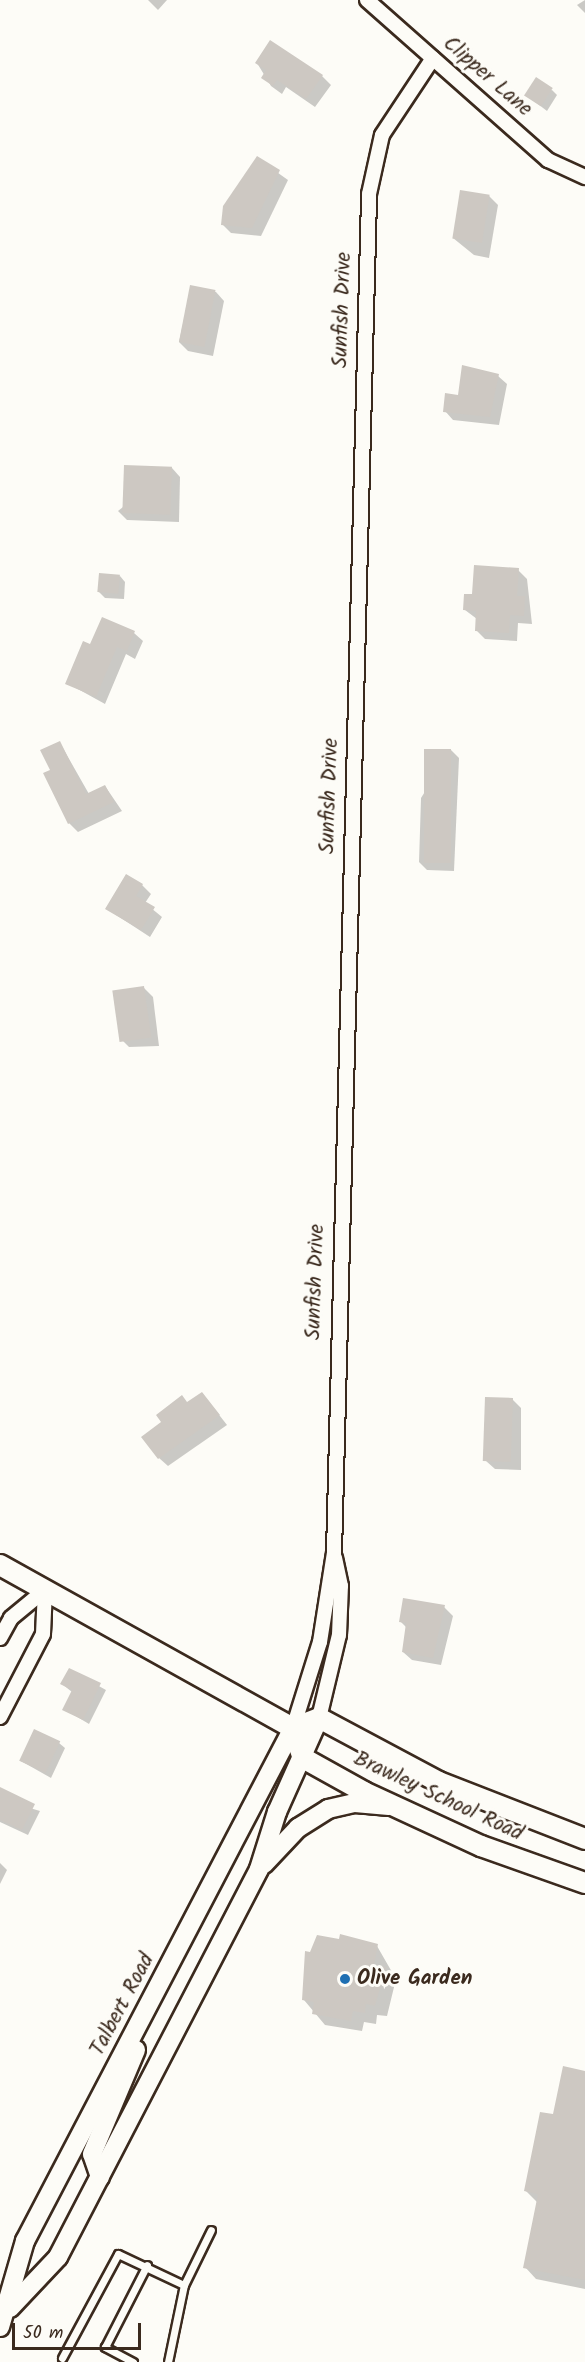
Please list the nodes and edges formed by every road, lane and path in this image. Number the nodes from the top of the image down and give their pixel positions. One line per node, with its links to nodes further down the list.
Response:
1 (367, 0): 2 (street, Clipper Lane)
2 (433, 58): 3 (street, Clipper Lane); 4 (street, Sunfish Drive)
3 (585, 177)
4 (334, 1553): 9 (street, Sunfish Drive); 10 (street, Sunfish Drive)
5 (0, 1565): 6 (main road)
6 (45, 1590): 7 (street); 8 (street); 10 (main road)
7 (0, 1638)
8 (0, 1718)
9 (319, 1718): 10 (main road); 11 (street, Sunfish Drive); 13 (main road, Brawley School Road)
10 (293, 1728): 11 (main road); 16 (street, Talbert Road)
11 (303, 1758): 12 (main road, Brawley School Road); 14 (street, Talbert Road)
12 (392, 1806): 14 (street); 15 (main road, Brawley School Road)
13 (585, 1839)
14 (259, 1869): 17 (street, Talbert Road)
15 (585, 1883)
16 (160, 1982): 17 (street); 21 (street, Talbert Road)
17 (100, 2178): 21 (street, Talbert Road)
18 (211, 2230): 20 (lane)
19 (147, 2265): 20 (lane); 23 (lane); 24 (lane)
20 (184, 2285): 25 (lane)
21 (10, 2308): 22 (street, Talbert Road)
22 (0, 2327)
23 (62, 2358)
24 (133, 2362)
25 (168, 2362)

